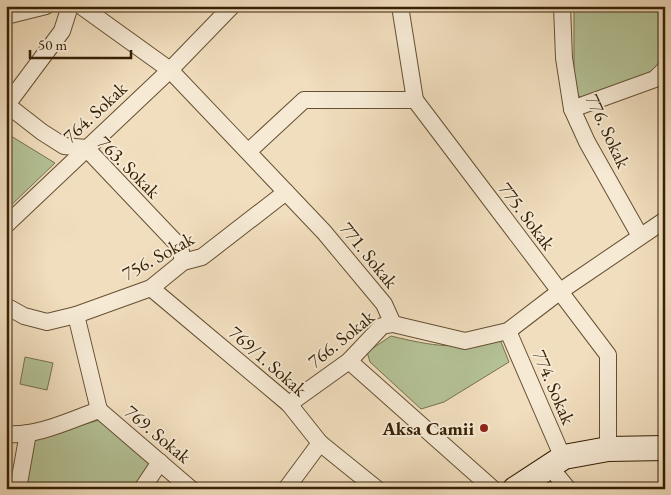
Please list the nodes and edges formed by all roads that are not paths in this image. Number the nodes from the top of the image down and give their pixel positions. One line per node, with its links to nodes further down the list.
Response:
1 (46, 6): 7 (street)
2 (70, 6): 11 (street)
3 (81, 6): 9 (street, 771. Sokak)
4 (232, 6): 9 (street, 764. Sokak)
5 (400, 6): 10 (street, 775. Sokak)
6 (562, 6): 12 (street, 776. Sokak)
7 (6, 16)
8 (665, 69): 12 (street)
9 (170, 70): 13 (street, 764. Sokak); 14 (street, 771. Sokak)
10 (415, 100): 14 (street); 21 (street, 775. Sokak)
11 (7, 105): 13 (street, 763. Sokak)
12 (572, 109): 18 (street, 776. Sokak)
13 (86, 148): 17 (street, 764. Sokak); 19 (street, 763. Sokak)
14 (249, 151): 15 (street, 771. Sokak)
15 (286, 192): 19 (street, 756. Sokak); 24 (street, 771. Sokak)
16 (665, 220): 18 (street)
17 (6, 225)
18 (640, 236): 21 (street)
19 (183, 262): 20 (street, 756. Sokak)
20 (151, 288): 23 (street, 756. Sokak); 27 (street, 769/1. Sokak)
21 (559, 292): 25 (street); 33 (street, 775. Sokak)
22 (6, 306): 23 (street, 756. Sokak)
23 (76, 315): 28 (street)
24 (393, 324): 25 (street); 26 (street, 766. Sokak)
25 (508, 331): 35 (street, 774. Sokak)
26 (349, 361): 27 (street, 766. Sokak); 41 (street)
27 (290, 404): 31 (street, 769/1. Sokak)
28 (98, 410): 29 (street); 34 (street, 769. Sokak)
29 (28, 433): 30 (street); 36 (street)
30 (6, 434)
31 (320, 442): 39 (street); 40 (street, 769/1. Sokak)
32 (665, 448): 33 (main road)
33 (608, 449): 35 (main road)
34 (160, 462): 37 (street); 38 (street, 769. Sokak)
35 (556, 462): 42 (main road); 43 (street, 774. Sokak)
36 (18, 489)
37 (142, 489)
38 (191, 489)
39 (286, 489)
40 (377, 489)
41 (493, 489)
42 (515, 489)
43 (568, 489)

